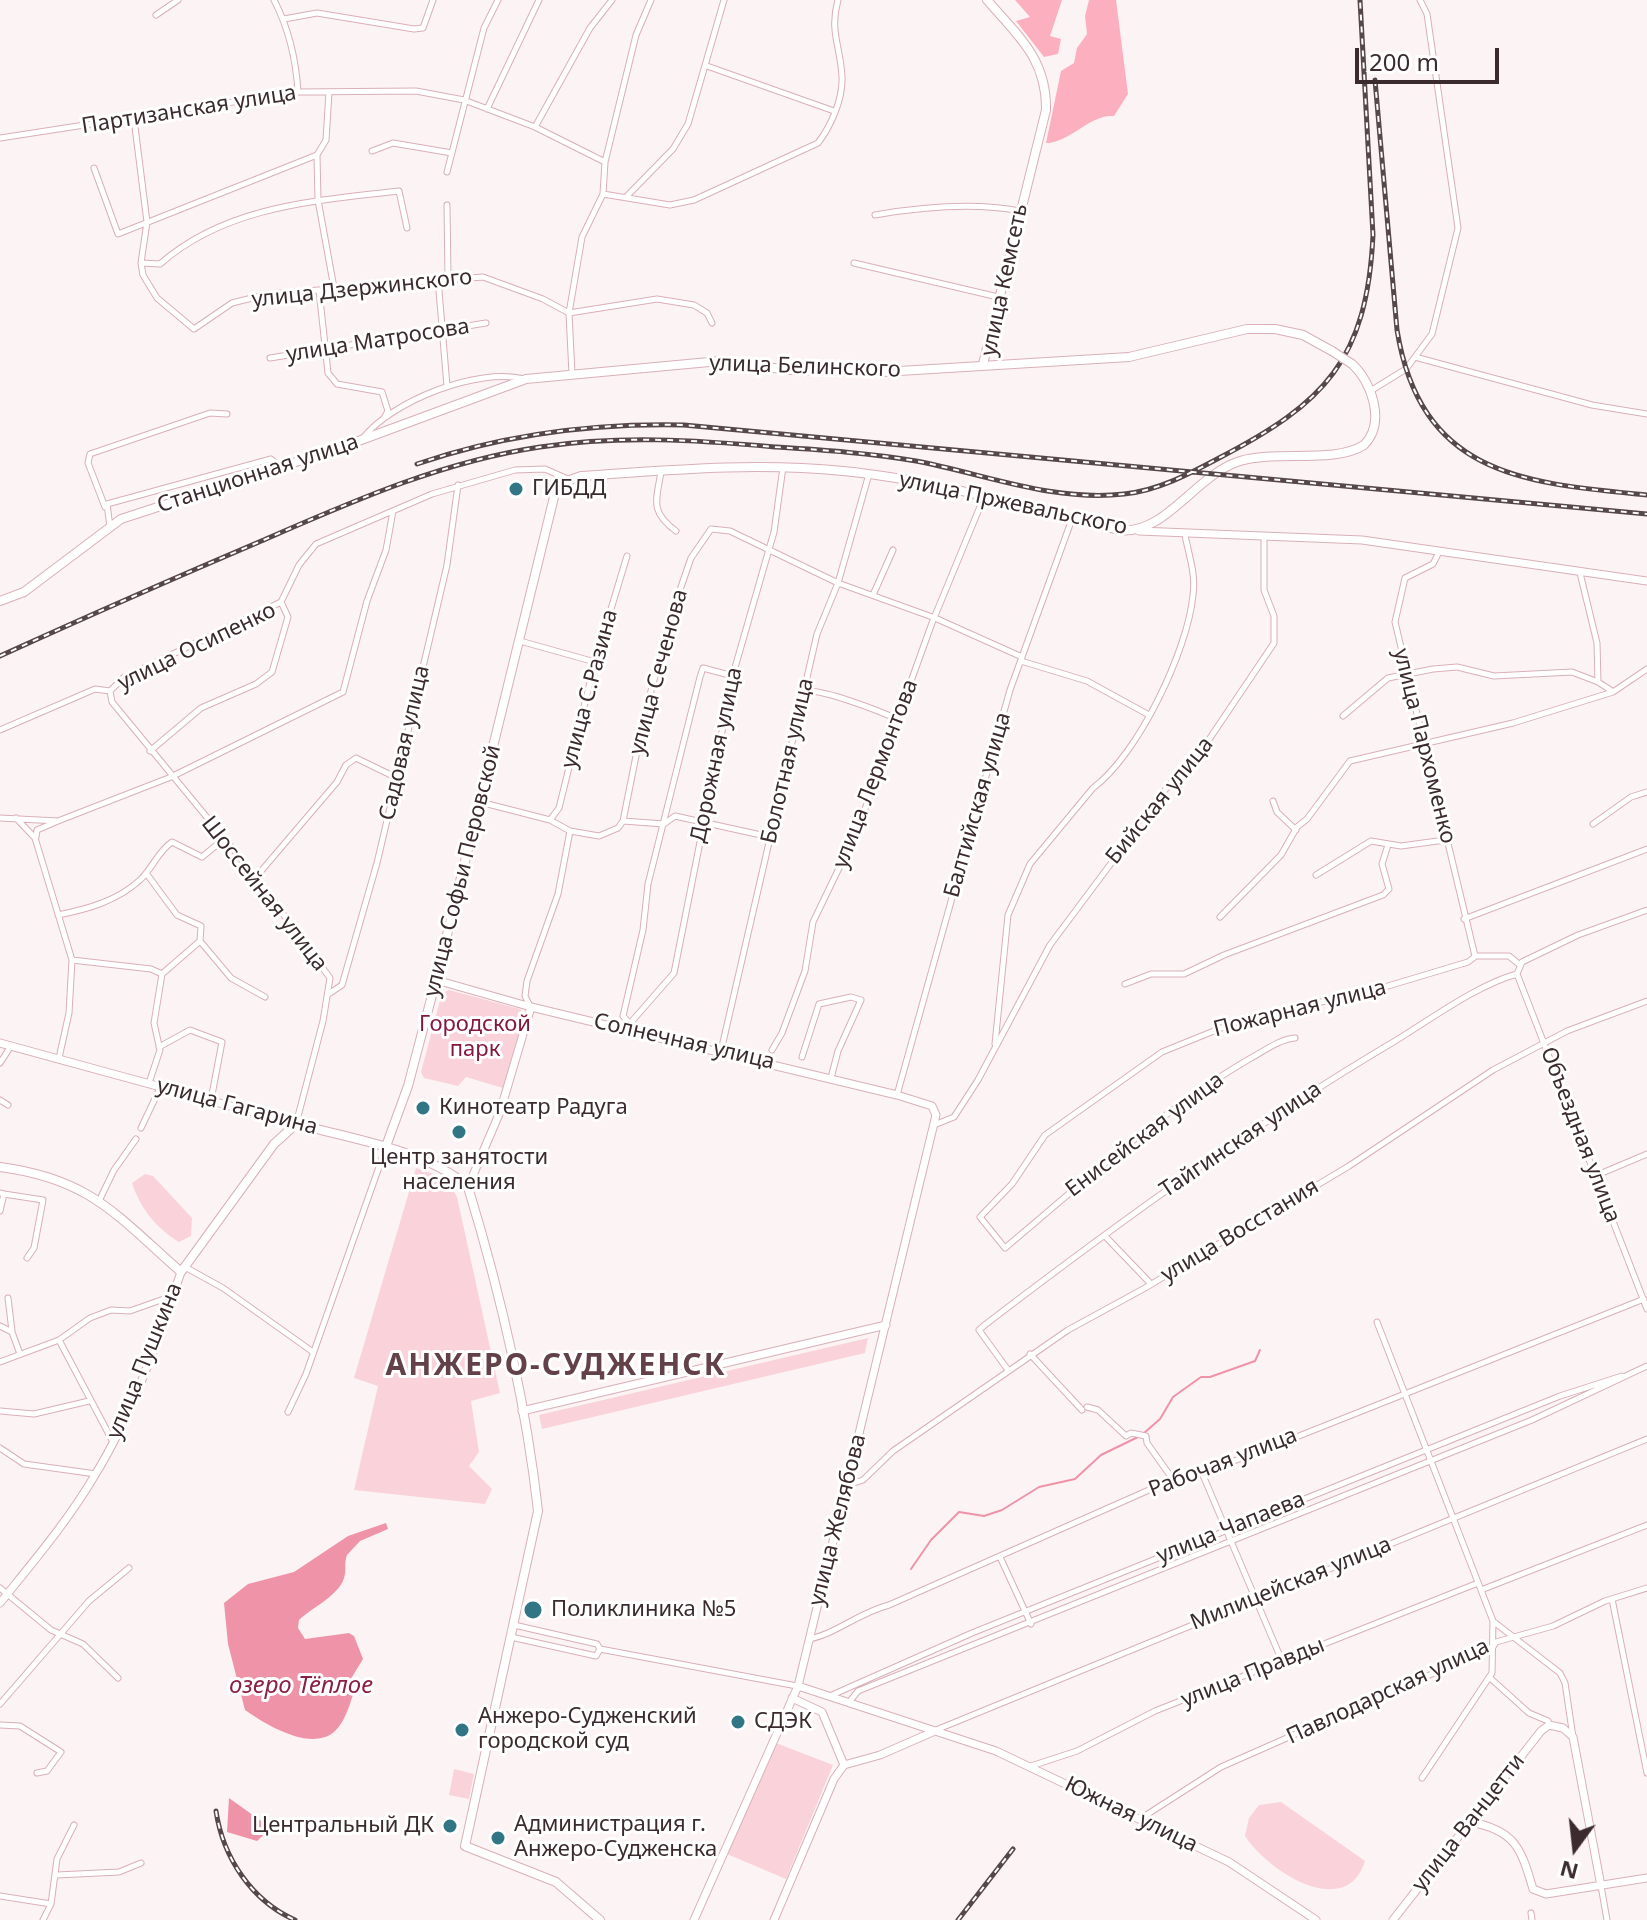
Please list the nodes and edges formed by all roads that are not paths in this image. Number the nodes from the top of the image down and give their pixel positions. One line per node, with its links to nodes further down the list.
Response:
1 (178, 0): 12 (street)
2 (274, 0): 13 (street)
3 (433, 0): 13 (street)
4 (498, 0): 17 (street)
5 (539, 0): 18 (street)
6 (612, 0): 21 (street)
7 (651, 0): 26 (street)
8 (724, 0): 14 (street)
9 (838, 0): 19 (street)
10 (987, 0): 33 (main road, улица Кемсеть)
11 (1420, 0): 49 (street)
12 (156, 15)
13 (284, 19): 15 (street)
14 (707, 66): 19 (street); 30 (street)
15 (298, 92): 16 (street, Партизанская улица); 20 (street, Партизанская улица)
16 (329, 92): 17 (street, Партизанская улица); 25 (street)
17 (464, 100): 18 (street, Партизанская улица); 24 (street)
18 (487, 109): 21 (street, Партизанская улица)
19 (834, 111): 30 (street)
20 (134, 119): 22 (street, Партизанская улица); 35 (street)
21 (535, 127): 26 (street, Партизанская улица)
22 (0, 138)
23 (372, 151): 24 (street)
24 (452, 153): 28 (street)
25 (317, 155): 31 (street); 35 (street)
26 (605, 162): 29 (street)
27 (94, 168): 35 (street)
28 (447, 172)
29 (603, 194): 30 (street); 44 (street)
30 (627, 196)
31 (318, 200): 36 (street); 37 (street); 41 (street)
32 (447, 205): 39 (street)
33 (1020, 211): 34 (street); 43 (main road, улица Кемсеть)
34 (875, 215)
35 (147, 222): 37 (street)
36 (407, 228)
37 (141, 263): 42 (street, улица Дзержинского)
38 (854, 263): 43 (street)
39 (448, 278): 40 (street, улица Дзержинского); 44 (street, улица Дзержинского)
40 (438, 279): 41 (street, улица Дзержинского); 47 (street)
41 (334, 288): 42 (street, улица Дзержинского)
42 (319, 290): 48 (street)
43 (998, 297): 51 (main road, улица Кемсеть)
44 (569, 313): 46 (street); 52 (street)
45 (486, 323): 47 (street, улица Матросова)
46 (712, 323)
47 (444, 330): 48 (street, улица Матросова); 54 (street)
48 (326, 349): 50 (street, улица Матросова); 58 (street)
49 (1417, 355): 55 (street); 57 (street)
50 (270, 358)
51 (983, 364): 52 (main road, улица Белинского); 55 (main road, улица Кемсеть, bridge)
52 (572, 375): 53 (main road, улица Белинского)
53 (529, 379): 54 (street, улица Белинского); 59 (main road, Станционная улица)
54 (447, 386): 58 (street, улица Белинского)
55 (1372, 390): 72 (main road)
56 (227, 414): 67 (street)
57 (1647, 414)
58 (383, 419): 59 (street, улица Белинского)
59 (363, 439): 61 (main road, Станционная улица)
60 (783, 466): 62 (main road, улица Пржевальского); 63 (main road, улица Пржевальского); 76 (street, Дорожная улица)
61 (280, 467): 67 (street); 70 (main road, Станционная улица)
62 (661, 471): 64 (main road, улица Пржевальского); 71 (street)
63 (869, 474): 66 (main road, улица Пржевальского); 81 (street, Болотная улица)
64 (570, 480): 65 (street); 86 (main road, улица Софьи Перовской)
65 (458, 485): 68 (street); 103 (street, Садовая улица)
66 (984, 497): 69 (main road, улица Пржевальского); 85 (street, улица Лермонтова)
67 (105, 508): 70 (street)
68 (393, 511): 84 (street); 102 (street)
69 (1072, 519): 72 (main road, улица Пржевальского); 87 (street, Балтийская улица)
70 (110, 527): 83 (main road, Станционная улица)
71 (676, 531)
72 (1139, 531): 73 (street, улица Пржевальского)
73 (1185, 535): 74 (street, улица Пржевальского); 96 (street, Бийская улица)
74 (1264, 537): 77 (street, улица Пржевальского); 150 (street, Бийская улица)
75 (893, 550): 82 (street)
76 (770, 552): 81 (street); 90 (street, Дорожная улица); 111 (street, улица Сеченова)
77 (1439, 552): 79 (street, улица Пржевальского); 91 (street, улица Пархоменко)
78 (627, 556): 88 (street, улица С.Разина)
79 (1580, 573): 80 (street, улица Пржевальского); 92 (street)
80 (1647, 581)
81 (838, 583): 82 (street); 95 (street, Болотная улица)
82 (873, 595): 85 (street)
83 (0, 601)
84 (281, 602): 93 (street, улица Осипенко); 101 (street, улица Осипенко)
85 (935, 618): 87 (street); 98 (street, улица Лермонтова)
86 (520, 641): 88 (street); 106 (main road, улица Софьи Перовской)
87 (1021, 659): 96 (street); 157 (street, Балтийская улица)
88 (595, 662): 109 (street, улица С.Разина)
89 (1647, 669): 94 (street)
90 (733, 676): 112 (street, Дорожная улица); 113 (street)
91 (1406, 676): 92 (street); 97 (street); 100 (street, улица Пархоменко)
92 (1598, 682): 94 (street)
93 (110, 691): 99 (street, улица Осипенко); 101 (street, Шоссейная улица)
94 (1613, 692): 100 (street)
95 (803, 693): 98 (street); 117 (street, Болотная улица)
96 (1149, 715): 150 (street, Бийская улица)
97 (1343, 716)
98 (899, 720): 148 (street, улица Лермонтова)
99 (0, 730)
100 (1422, 744): 115 (street); 120 (street, улица Пархоменко)
101 (150, 751): 102 (street, Шоссейная улица)
102 (171, 777): 110 (street); 119 (street, Шоссейная улица)
103 (397, 778): 125 (street); 138 (street, Садовая улица)
104 (1647, 792): 114 (street)
105 (1273, 801): 115 (street)
106 (480, 802): 109 (street); 136 (main road, улица Софьи Перовской)
107 (0, 818): 108 (street)
108 (16, 818): 110 (street); 118 (street)
109 (550, 820): 116 (street)
110 (58, 821): 118 (street)
111 (623, 821): 113 (street); 116 (street)
112 (702, 822): 113 (street); 117 (street); 142 (street, Дорожная улица)
113 (664, 824): 142 (street)
114 (1593, 824)
115 (1296, 830): 128 (street)
116 (570, 831): 141 (street)
117 (771, 837): 149 (street, Болотная улица)
118 (35, 838): 127 (street)
119 (224, 839): 123 (street); 125 (street, Шоссейная улица)
120 (1445, 840): 121 (street); 129 (street, улица Пархоменко)
121 (1388, 845): 124 (street); 137 (street)
122 (1647, 849): 129 (street)
123 (146, 873): 127 (street); 130 (street)
124 (1316, 875)
125 (256, 877): 138 (street, Шоссейная улица)
126 (1647, 910): 133 (street)
127 (58, 915): 132 (street)
128 (1220, 917)
129 (1464, 919): 131 (street, улица Пархоменко)
130 (200, 941): 134 (street); 139 (street)
131 (1476, 956): 133 (street, Пожарная улица); 175 (street, Пожарная улица)
132 (72, 960): 134 (street); 152 (street)
133 (1521, 964): 135 (street)
134 (162, 974): 147 (street)
135 (1517, 974): 145 (street, Объездная улица); 174 (street, Тайгинская улица)
136 (436, 980): 141 (street, Солнечная улица); 166 (main road, улица Софьи Перовской)
137 (1125, 984)
138 (330, 993): 162 (street, Шоссейная улица)
139 (265, 997)
140 (1647, 1001): 145 (street, улица Восстания)
141 (531, 1007): 142 (street, Солнечная улица); 170 (street)
142 (628, 1026): 149 (street, Солнечная улица)
143 (1295, 1038): 175 (street, Енисейская улица)
144 (0, 1043): 146 (street, улица Гагарина)
145 (1545, 1043): 169 (street, Объездная улица); 178 (street, улица Восстания)
146 (11, 1046): 152 (street, улица Гагарина); 153 (street)
147 (159, 1047): 155 (street); 159 (street)
148 (772, 1050)
149 (721, 1051): 154 (street, Солнечная улица)
150 (992, 1052): 163 (street, Бийская улица)
151 (802, 1057): 154 (street)
152 (59, 1058): 155 (street, улица Гагарина)
153 (0, 1063)
154 (831, 1078): 157 (street, Солнечная улица)
155 (149, 1083): 156 (street, улица Гагарина)
156 (161, 1086): 159 (street, улица Гагарина); 164 (street)
157 (897, 1095): 161 (street, Солнечная улица)
158 (0, 1100): 160 (street)
159 (211, 1100): 162 (street, улица Гагарина)
160 (8, 1105)
161 (932, 1106): 163 (street, улица Желябова)
162 (296, 1124): 166 (main road, улица Гагарина); 177 (main road, улица Пушкина)
163 (934, 1125): 184 (street, улица Желябова)
164 (141, 1128)
165 (136, 1139): 172 (street)
166 (385, 1149): 170 (main road, улица Гагарина); 188 (street, улица Софьи Перовской)
167 (1647, 1154): 169 (street)
168 (0, 1167): 172 (main road)
169 (1595, 1176): 181 (street, Объездная улица)
170 (468, 1187): 198 (main road)
171 (2, 1194): 173 (street); 176 (street)
172 (99, 1201): 177 (main road)
173 (0, 1211)
174 (1105, 1236): 178 (street); 193 (street, Тайгинская улица)
175 (1005, 1248)
176 (27, 1258)
177 (183, 1269): 179 (street, улица Пушкина); 188 (street)
178 (1151, 1284): 190 (street, улица Восстания)
179 (173, 1296): 187 (street); 201 (street, улица Пушкина)
180 (8, 1298): 186 (street)
181 (1644, 1299): 182 (street, Объездная улица); 195 (street, Рабочая улица)
182 (1647, 1309)
183 (1377, 1322): 195 (street)
184 (886, 1325): 198 (street); 208 (street, улица Желябова)
185 (0, 1326): 186 (street)
186 (12, 1332): 189 (street)
187 (59, 1340): 189 (street); 196 (street)
188 (313, 1352): 199 (street, улица Софьи Перовской)
189 (20, 1354): 191 (street)
190 (1030, 1354): 193 (street, улица Восстания); 207 (street)
191 (0, 1362)
192 (1647, 1366): 194 (street, улица Чапаева)
193 (1008, 1370): 208 (street, улица Восстания)
194 (1635, 1372): 203 (street, улица Чапаева); 204 (street, улица Чапаева)
195 (1406, 1393): 203 (street); 205 (street, Рабочая улица)
196 (89, 1401): 197 (street); 201 (street)
197 (0, 1411)
198 (522, 1411): 225 (main road)
199 (288, 1412)
200 (1647, 1439): 209 (street, Милицейская улица)
201 (113, 1442): 206 (street, улица Пушкина)
202 (0, 1448): 206 (street)
203 (1427, 1449): 204 (street); 211 (street, улица Чапаева)
204 (1431, 1460): 209 (street); 212 (street, улица Чапаева)
205 (1202, 1473): 207 (street, Рабочая улица); 211 (street)
206 (96, 1474): 217 (street, улица Пушкина)
207 (1174, 1481): 213 (street, Рабочая улица)
208 (848, 1485): 229 (street, улица Желябова)
209 (1452, 1519): 215 (street); 219 (street, Милицейская улица)
210 (1647, 1525): 218 (street)
211 (1227, 1530): 212 (street); 222 (street, улица Чапаева)
212 (1232, 1542): 219 (street); 224 (street, улица Чапаева)
213 (1000, 1557): 222 (street); 229 (street, Рабочая улица)
214 (129, 1568): 226 (street)
215 (1478, 1583): 218 (street); 232 (street, улица Правды)
216 (1647, 1588): 220 (street, Павлодарская улица)
217 (4, 1590): 221 (street, улица Пушкина); 226 (street)
218 (1481, 1590): 223 (street)
219 (1254, 1599): 232 (street); 242 (street, Милицейская улица)
220 (1612, 1599): 228 (street, Павлодарская улица); 247 (street)
221 (0, 1603)
222 (1025, 1611): 224 (street); 236 (street, улица Чапаева)
223 (1493, 1621): 228 (street); 230 (street)
224 (1031, 1624): 238 (street, улица Чапаева)
225 (514, 1625): 227 (main road); 231 (street)
226 (62, 1634): 234 (street); 239 (street)
227 (511, 1637): 231 (street); 259 (main road)
228 (1511, 1638): 230 (street, Павлодарская улица); 243 (street)
229 (808, 1639): 235 (street, улица Желябова)
230 (1493, 1647): 233 (street); 249 (street, Павлодарская улица)
231 (600, 1649): 235 (street)
232 (1282, 1661): 245 (street, улица Правды)
233 (1489, 1677): 240 (street); 248 (street)
234 (118, 1678)
235 (798, 1686): 236 (street, Южная улица); 237 (street, улица Желябова)
236 (832, 1695): 238 (street, Южная улица)
237 (792, 1698): 244 (street); 260 (street, улица Желябова)
238 (850, 1701): 242 (street, Южная улица)
239 (0, 1704)
240 (1547, 1724): 243 (street); 250 (street, улица Ванцетти)
241 (0, 1725): 246 (street)
242 (935, 1730): 244 (street); 245 (street, Южная улица)
243 (1573, 1737): 255 (street)
244 (844, 1765): 261 (street)
245 (1030, 1767): 249 (street, Южная улица)
246 (37, 1773)
247 (1647, 1773)
248 (1422, 1778)
249 (1140, 1819): 262 (street, Южная улица)
250 (1470, 1822): 255 (street); 263 (street, улица Ванцетти)
251 (74, 1825): 253 (street)
252 (141, 1863): 253 (street)
253 (57, 1875): 257 (street)
254 (1647, 1878): 255 (street)
255 (1601, 1886): 264 (street)
256 (0, 1896): 257 (street)
257 (51, 1904): 258 (street)
258 (43, 1920)
259 (600, 1920)
260 (694, 1920)
261 (774, 1920)
262 (1316, 1920)
263 (1393, 1920)
264 (1607, 1920)

